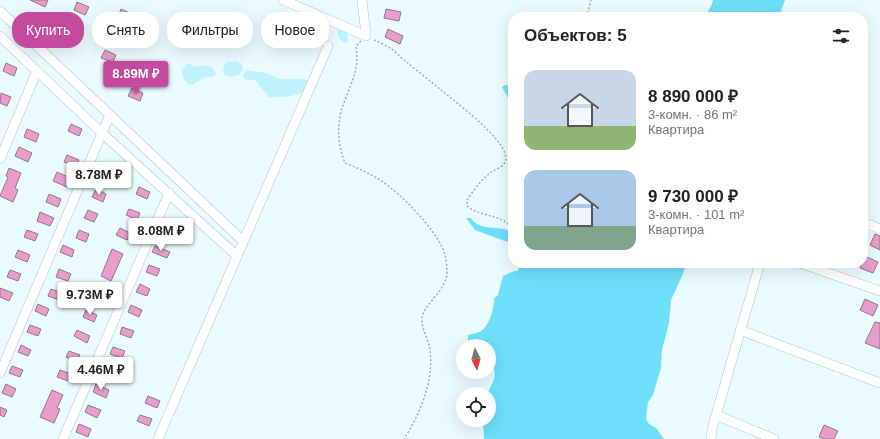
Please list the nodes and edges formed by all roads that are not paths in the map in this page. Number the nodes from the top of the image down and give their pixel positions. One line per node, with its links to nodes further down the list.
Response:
1 (283, 0): 2 (street)
2 (362, 0)
3 (0, 11): 7 (street)
4 (0, 36): 6 (street)
5 (327, 48): 13 (street)
6 (37, 71): 8 (street); 9 (street)
7 (110, 115): 8 (street); 13 (street)
8 (102, 133): 10 (street); 19 (street)
9 (0, 159)
10 (168, 193): 14 (street); 22 (street)
11 (868, 224): 12 (street)
12 (880, 228)
13 (243, 241): 14 (street)
14 (237, 256): 23 (street)
15 (759, 268): 18 (street)
16 (814, 268): 17 (street)
17 (880, 291)
18 (740, 330): 20 (street); 21 (street)
19 (0, 373)
20 (880, 383)
21 (716, 415): 24 (street); 25 (street)
22 (64, 439)
23 (158, 439)
24 (711, 439)
25 (774, 439)

